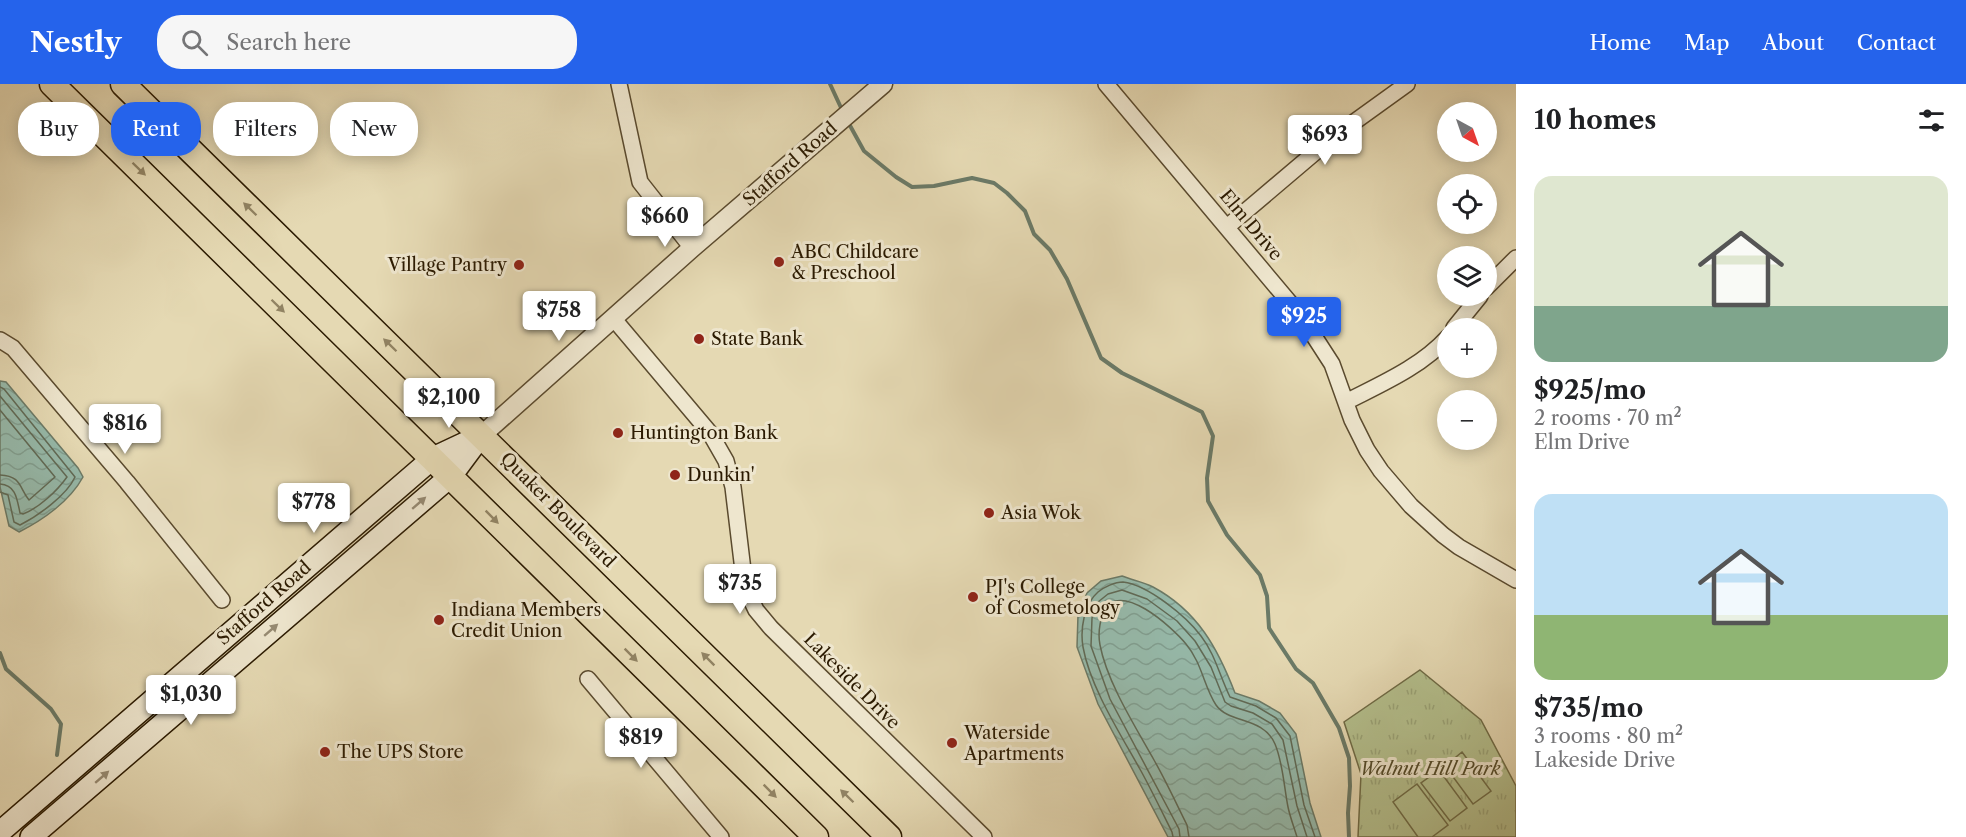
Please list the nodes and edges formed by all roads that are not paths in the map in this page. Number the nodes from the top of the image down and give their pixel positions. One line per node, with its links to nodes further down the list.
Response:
1 (52, 84): 18 (main road, one-way to 18)
2 (123, 84): 17 (main road, Quaker Boulevard, one-way to 2)
3 (619, 84): 8 (street)
4 (883, 84): 8 (street, Stafford Road)
5 (1106, 84): 7 (street, Elm Drive)
6 (1407, 84): 7 (street)
7 (1227, 227): 16 (street, Elm Drive)
8 (692, 248): 12 (street, Stafford Road)
9 (1516, 258): 10 (street)
10 (1497, 277)
11 (1472, 306): 13 (street)
12 (613, 318): 17 (street, Stafford Road); 28 (street, Lakeside Drive)
13 (1462, 318)
14 (0, 340): 21 (street)
15 (1437, 347): 16 (street)
16 (1346, 402): 20 (street, Elm Drive)
17 (482, 435): 18 (main road, Stafford Road); 19 (main road, Stafford Road); 27 (main road, Quaker Boulevard, one-way to 17)
18 (433, 458): 19 (main road); 23 (main road, Stafford Road)
19 (451, 476): 24 (main road, Stafford Road, one-way to 19); 26 (main road, one-way to 26)
20 (1516, 580)
21 (222, 600)
22 (588, 679): 25 (street)
23 (0, 832)
24 (31, 837)
25 (721, 837)
26 (816, 837)
27 (889, 837)
28 (984, 837)

